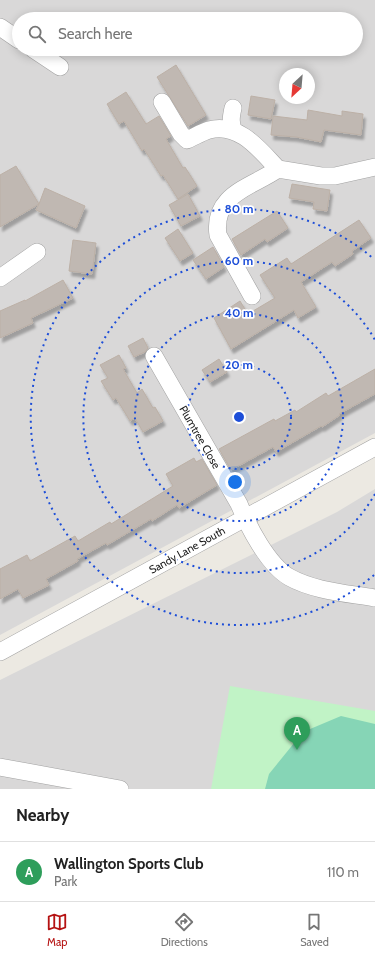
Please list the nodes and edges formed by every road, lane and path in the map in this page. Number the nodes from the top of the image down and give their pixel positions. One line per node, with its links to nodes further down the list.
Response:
1 (0, 27): 2 (street)
2 (12, 35)
3 (44, 56): 4 (street)
4 (60, 67)
5 (162, 102): 7 (street)
6 (233, 108): 7 (street)
7 (234, 131): 9 (street)
8 (375, 167): 9 (street)
9 (278, 169): 12 (street)
10 (37, 252): 11 (street)
11 (0, 278)
12 (252, 296)
13 (154, 356): 15 (street, Plumtree Close)
14 (375, 448): 15 (street, Sandy Lane South)
15 (245, 518): 16 (street, Plumtree Close); 17 (street, Sandy Lane South)
16 (375, 598)
17 (0, 652)
18 (0, 767): 19 (street)
19 (120, 789)

